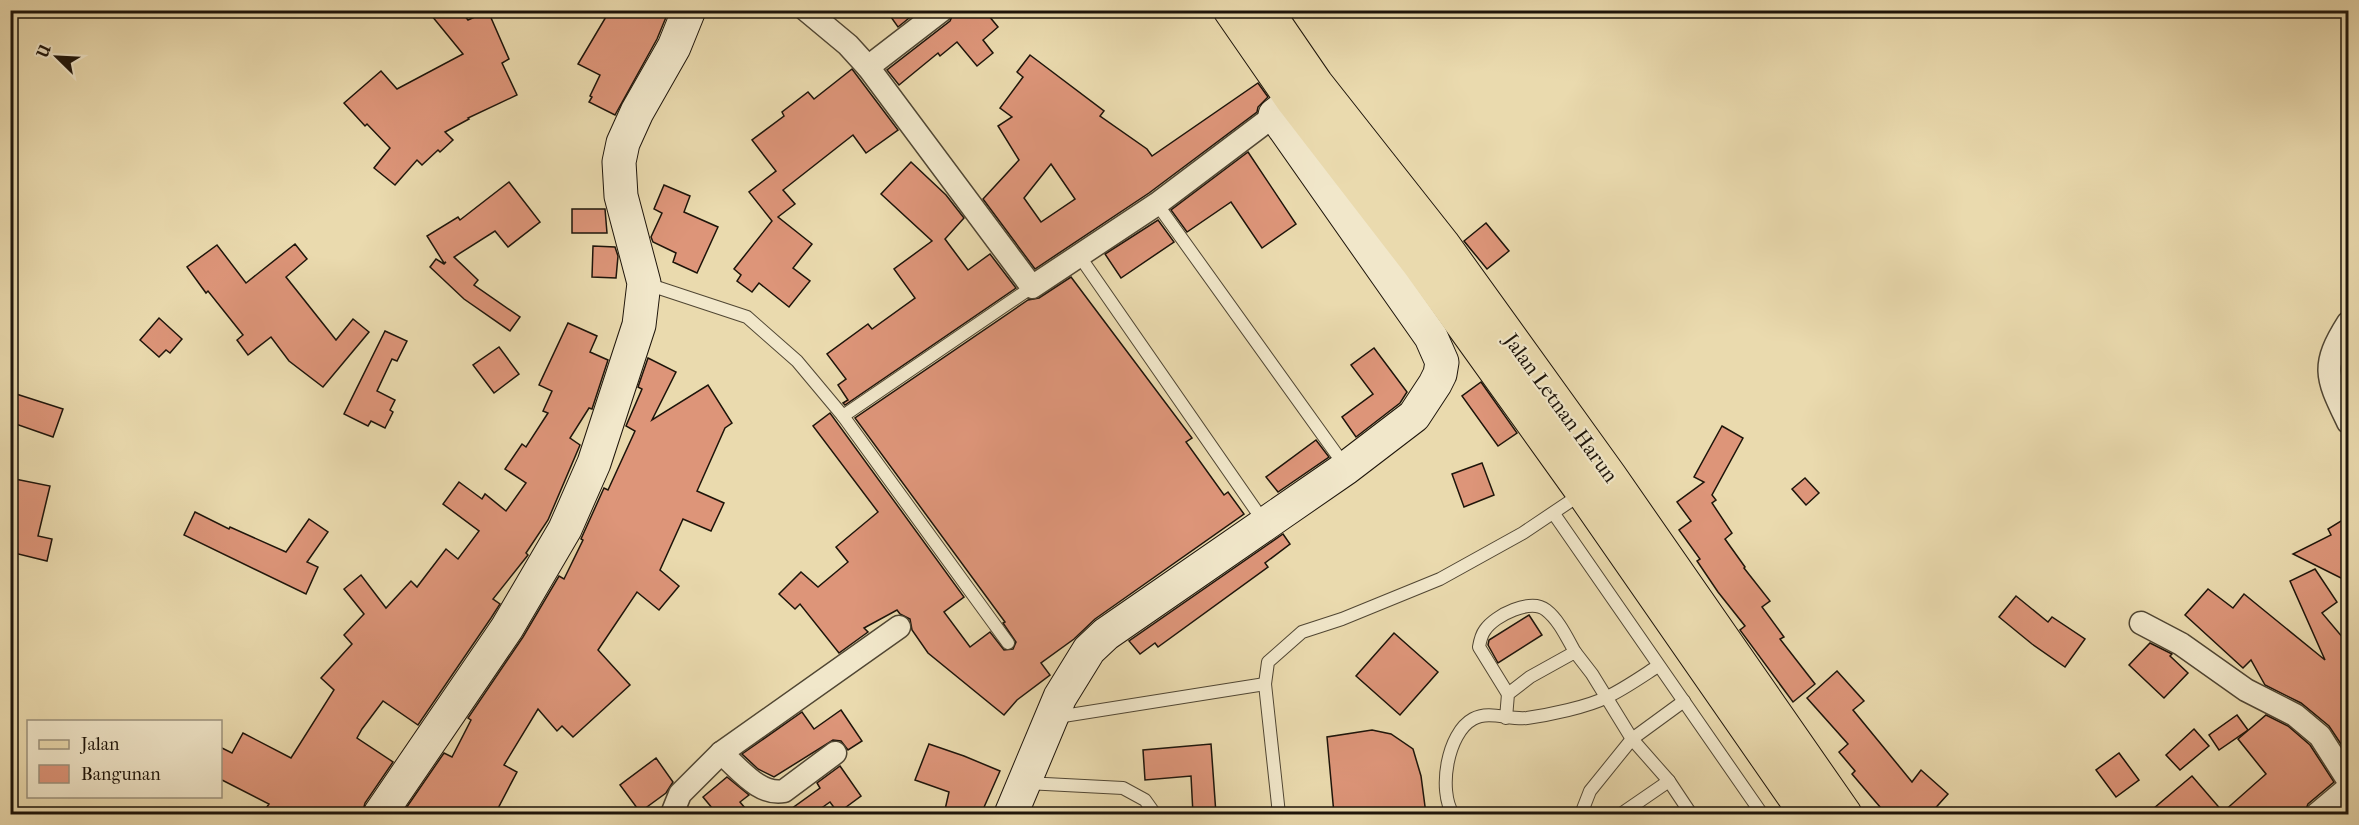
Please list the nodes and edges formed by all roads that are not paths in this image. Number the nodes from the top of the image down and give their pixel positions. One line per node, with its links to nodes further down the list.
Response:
1 (806, 10): 6 (street)
2 (942, 10): 6 (street)
3 (1230, 10): 7 (main road, Jalan Letnan Harun)
4 (1266, 10): 7 (main road, Jalan Letnan Harun)
5 (683, 13): 10 (street)
6 (868, 68): 11 (street)
7 (1295, 100): 8 (street); 15 (street); 16 (main road, Jalan Letnan Harun)
8 (1157, 204): 9 (street); 15 (lane)
9 (1078, 254): 11 (street); 18 (lane)
10 (645, 284): 13 (lane); 37 (street)
11 (1032, 287): 13 (lane)
12 (2349, 323): 14 (street)
13 (843, 416): 21 (lane)
14 (2349, 422)
15 (1346, 468): 18 (street)
16 (1597, 485): 17 (lane); 47 (main road, Jalan Letnan Harun); 48 (main road, Jalan Letnan Harun)
17 (1554, 514): 23 (lane); 24 (lane)
18 (1266, 524): 28 (street)
19 (2141, 623): 33 (street)
20 (899, 627): 31 (street)
21 (1008, 643)
22 (1575, 652): 25 (lane); 25 (lane); 26 (lane)
23 (1658, 666): 26 (lane); 27 (lane)
24 (1265, 684): 28 (lane); 41 (lane)
25 (1508, 694): 29 (lane)
26 (1605, 698): 29 (lane); 30 (lane)
27 (1684, 701): 30 (lane); 46 (lane)
28 (1055, 707): 35 (street)
29 (1506, 718): 42 (lane)
30 (1632, 739): 34 (lane); 43 (lane)
31 (722, 753): 32 (street); 38 (street)
32 (835, 753)
33 (2349, 780)
34 (1669, 781): 44 (lane); 45 (lane)
35 (1023, 783): 39 (street); 40 (lane)
36 (2349, 788): 49 (street)
37 (380, 814)
38 (672, 814)
39 (1011, 814)
40 (1155, 814)
41 (1279, 814)
42 (1453, 814)
43 (1581, 814)
44 (1621, 814)
45 (1691, 814)
46 (1762, 814)
47 (1806, 814)
48 (1845, 814)
49 (2317, 814)

